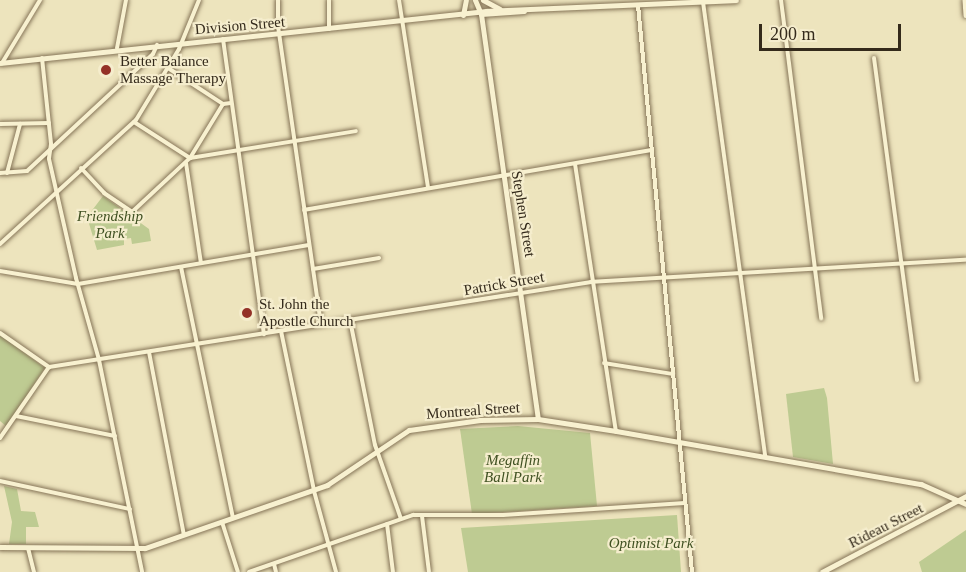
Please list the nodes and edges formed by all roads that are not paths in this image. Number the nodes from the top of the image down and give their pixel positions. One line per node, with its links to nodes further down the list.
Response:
1 (40, 0): 31 (street)
2 (126, 0): 28 (street)
3 (199, 0): 26 (street)
4 (278, 0): 24 (street)
5 (329, 0): 23 (street)
6 (399, 0): 22 (street)
7 (466, 0): 21 (main road)
8 (476, 0): 19 (main road, Stephen Street)
9 (483, 0): 17 (main road)
10 (736, 0): 13 (main road, Division Street)
11 (781, 0): 61 (street)
12 (965, 0): 16 (street)
13 (703, 2): 15 (main road, Division Street); 64 (street)
14 (605, 3): 15 (main road, Division Street); 18 (main road, Division Street)
15 (638, 5): 42 (street)
16 (966, 6): 20 (street)
17 (501, 10): 18 (main road, Division Street); 19 (main road, Division Street)
18 (524, 10): 19 (main road, Division Street)
19 (481, 14): 21 (main road, Division Street); 49 (main road, Stephen Street)
20 (966, 15)
21 (462, 16): 22 (main road, Division Street)
22 (401, 22): 23 (main road, Division Street); 50 (street)
23 (330, 30): 24 (main road, Division Street)
24 (280, 35): 25 (main road, Division Street); 40 (street)
25 (223, 39): 26 (main road, Division Street); 33 (street)
26 (181, 43): 27 (main road, Division Street); 32 (street)
27 (158, 44): 28 (main road, Division Street); 43 (street)
28 (117, 48): 29 (main road, Division Street)
29 (42, 58): 31 (main road, Division Street); 36 (street)
30 (874, 58): 58 (street)
31 (1, 63)
32 (168, 68): 34 (street); 35 (street)
33 (231, 103): 34 (street); 41 (street)
34 (223, 104): 44 (street)
35 (134, 122): 44 (street); 46 (street)
36 (49, 123): 38 (street); 43 (street)
37 (0, 124): 38 (street)
38 (20, 124): 48 (street)
39 (356, 131): 40 (street)
40 (295, 141): 41 (street); 52 (street)
41 (238, 150): 44 (street); 55 (street)
42 (651, 150): 45 (street); 65 (street)
43 (50, 151): 48 (street); 51 (street)
44 (188, 160): 46 (street); 59 (street)
45 (575, 164): 49 (street); 66 (street)
46 (81, 168): 51 (street)
47 (0, 173): 48 (street)
48 (7, 173)
49 (505, 176): 50 (street); 68 (main road, Stephen Street)
50 (428, 189): 52 (street)
51 (56, 190): 53 (street); 67 (street)
52 (304, 210): 54 (street)
53 (0, 244)
54 (309, 245): 55 (street); 62 (street)
55 (253, 255): 59 (street); 74 (street)
56 (379, 258): 62 (street)
57 (966, 260): 58 (street, Patrick Street)
58 (900, 263): 61 (street, Patrick Street); 81 (street)
59 (201, 264): 60 (street)
60 (181, 267): 67 (street); 75 (street)
61 (815, 267): 64 (street, Patrick Street); 69 (street)
62 (313, 268): 71 (street)
63 (0, 271): 67 (street)
64 (740, 271): 65 (street, Patrick Street); 89 (street)
65 (664, 275): 66 (street, Patrick Street); 80 (street)
66 (591, 282): 68 (street, Patrick Street); 78 (street)
67 (78, 284): 77 (street)
68 (523, 293): 70 (street, Patrick Street); 83 (main road, Stephen Street)
69 (821, 318)
70 (350, 320): 71 (street, Patrick Street); 88 (street)
71 (321, 324): 72 (street, Patrick Street)
72 (281, 331): 74 (street, Patrick Street); 91 (street)
73 (0, 333): 79 (street)
74 (264, 334): 75 (street, Patrick Street)
75 (196, 345): 76 (street, Patrick Street); 97 (street)
76 (149, 352): 77 (street, Patrick Street); 101 (street)
77 (99, 360): 79 (street, Patrick Street); 85 (street)
78 (604, 363): 80 (street); 84 (street)
79 (49, 367): 82 (street)
80 (673, 374): 87 (street)
81 (917, 380)
82 (16, 416): 85 (street); 86 (street)
83 (538, 419): 84 (main road, Montreal Street); 88 (main road, Montreal Street)
84 (616, 430): 87 (main road, Montreal Street)
85 (116, 436): 95 (street)
86 (0, 438)
87 (680, 442): 89 (main road, Montreal Street); 94 (street)
88 (377, 451): 91 (main road, Montreal Street); 98 (street)
89 (765, 457): 93 (main road, Montreal Street)
90 (0, 482): 95 (street)
91 (314, 491): 97 (main road, Montreal Street); 102 (street)
92 (966, 496): 93 (street, Rideau Street)
93 (963, 502): 116 (street, Rideau Street)
94 (686, 503): 96 (street); 115 (street)
95 (130, 509): 105 (street)
96 (422, 516): 98 (street); 114 (street)
97 (233, 518): 99 (main road, Montreal Street)
98 (401, 519): 100 (street)
99 (222, 522): 101 (main road, Montreal Street); 109 (street)
100 (387, 524): 102 (street); 113 (street)
101 (184, 535): 105 (main road, Montreal Street)
102 (330, 544): 106 (street); 112 (street)
103 (0, 547): 104 (main road, Montreal Street)
104 (28, 548): 105 (main road, Montreal Street); 107 (street)
105 (138, 549): 108 (street)
106 (274, 564): 110 (street); 111 (street)
107 (34, 572)
108 (142, 572)
109 (238, 572)
110 (249, 572)
111 (276, 572)
112 (336, 572)
113 (393, 572)
114 (429, 572)
115 (692, 572)
116 (822, 572)

